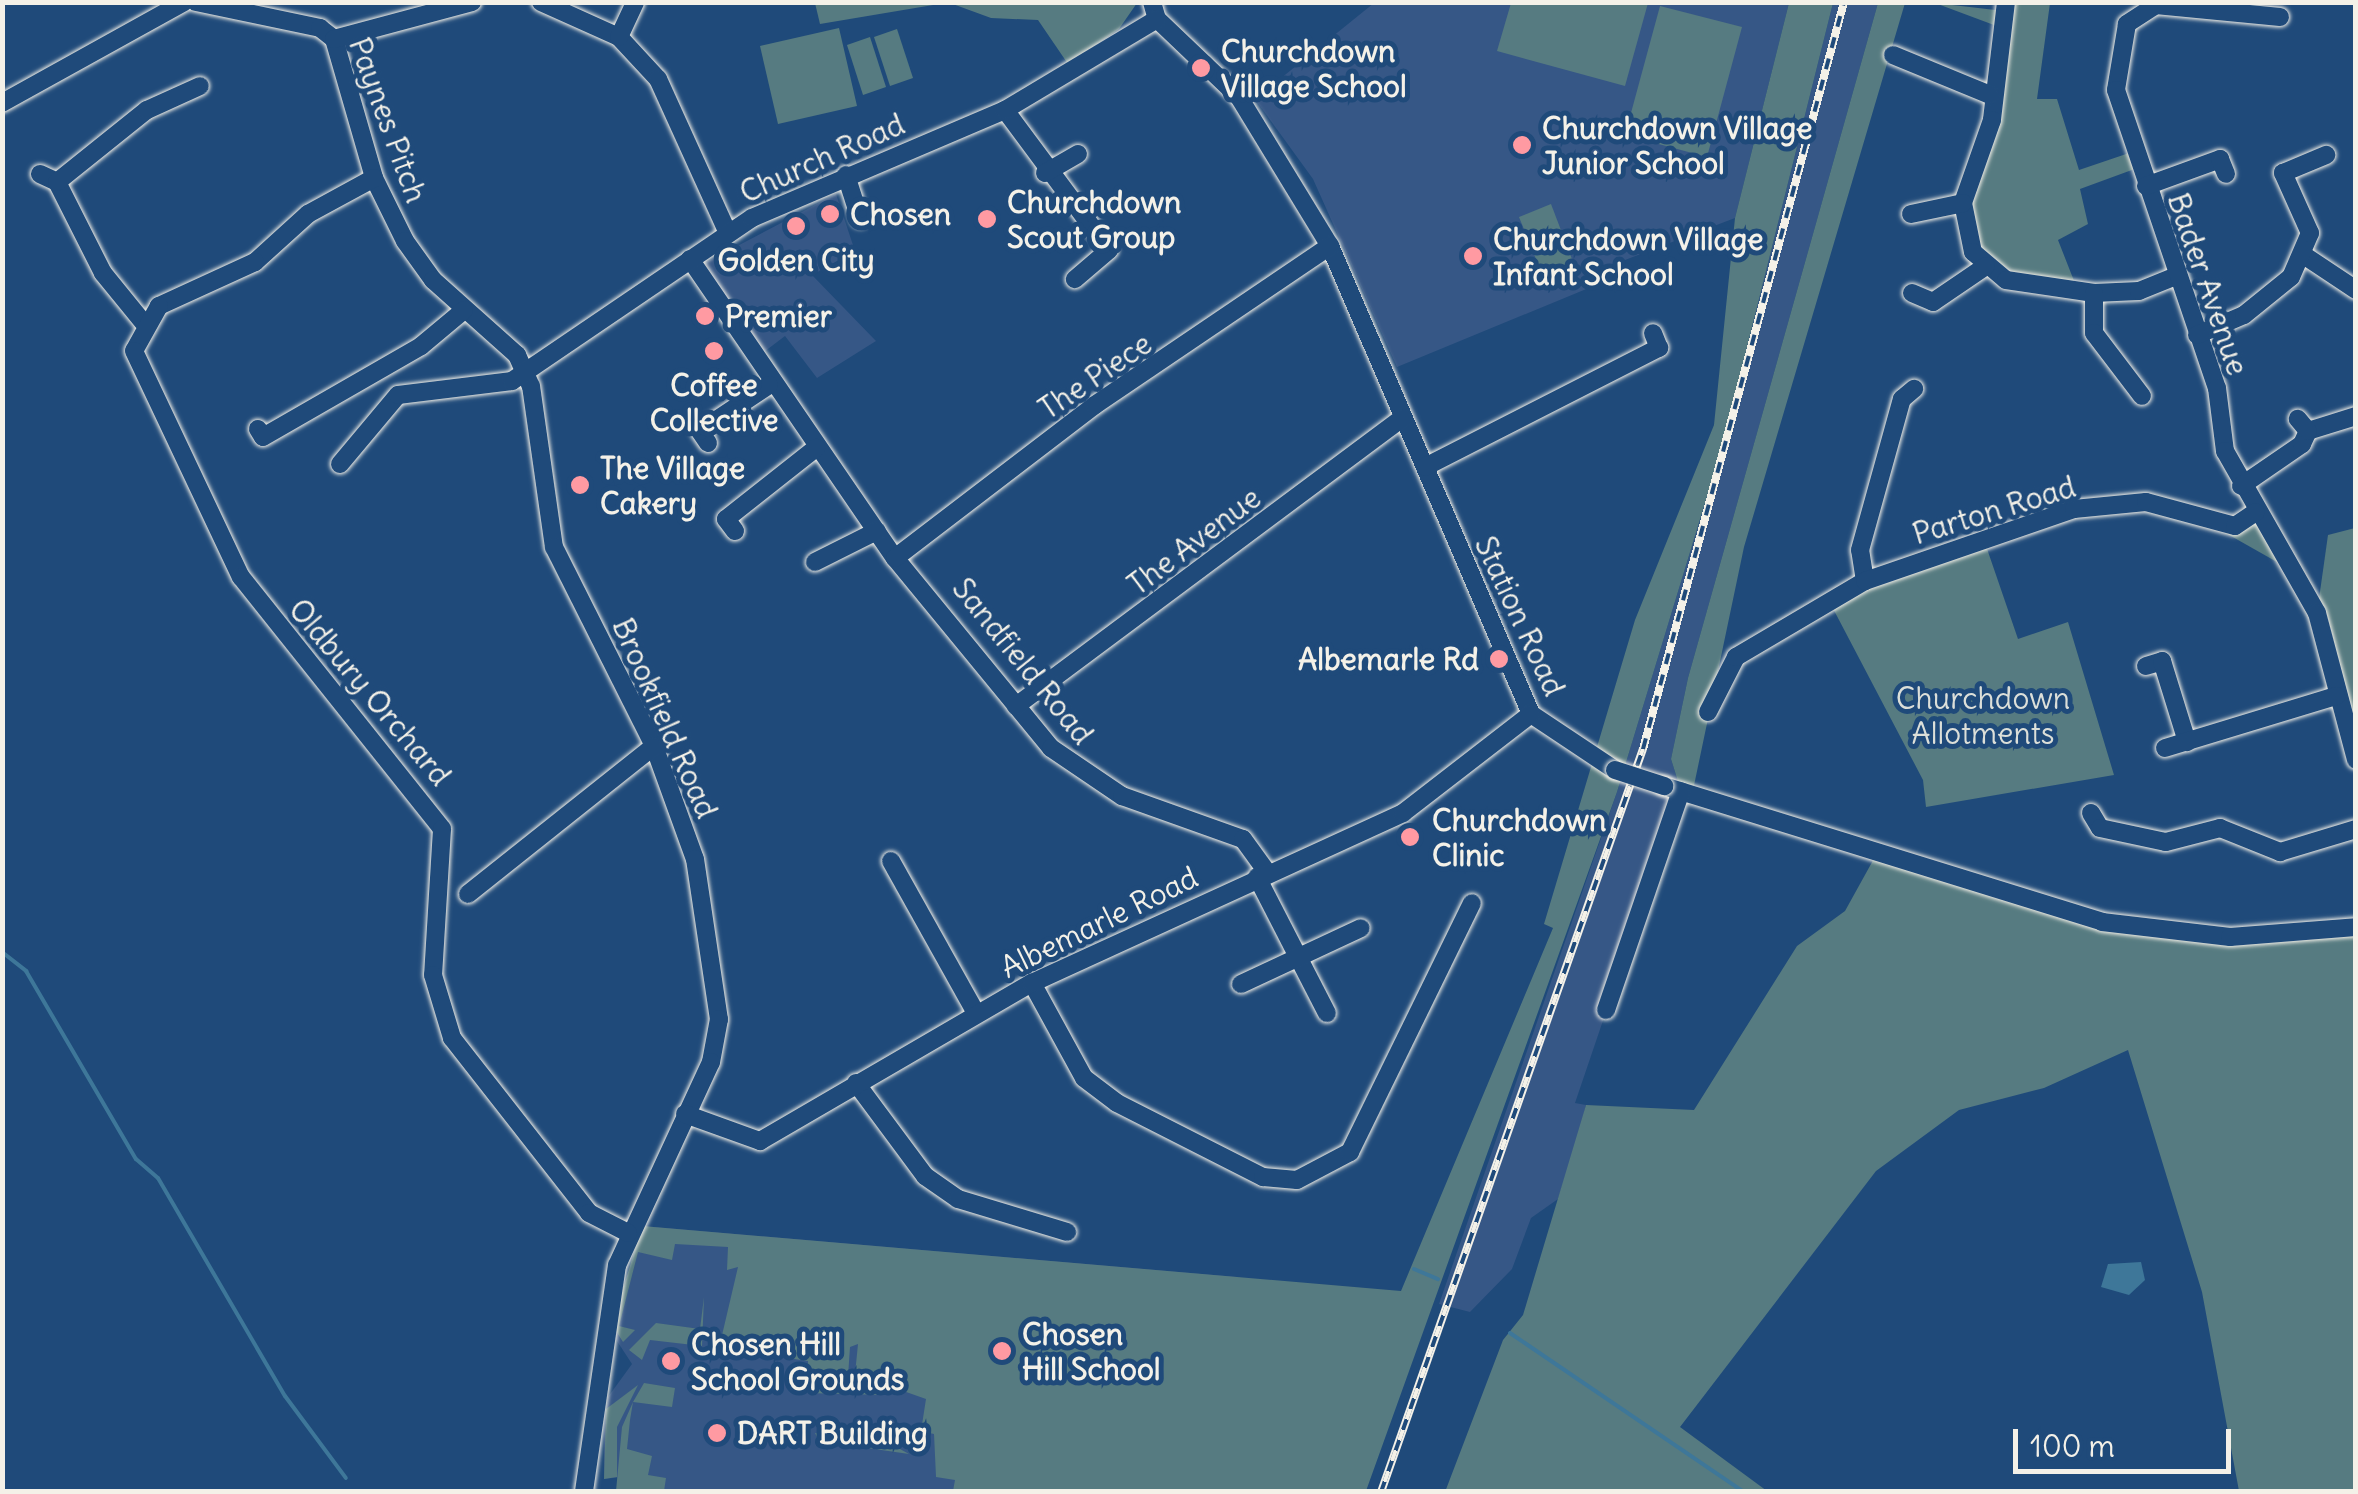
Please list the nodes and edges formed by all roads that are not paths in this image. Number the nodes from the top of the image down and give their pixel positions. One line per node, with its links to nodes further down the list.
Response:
1 (184, 2): 16 (street)
2 (196, 2): 12 (street, Paynes Pitch)
3 (472, 2): 12 (street)
4 (540, 2): 11 (street)
5 (636, 2): 11 (street)
6 (2006, 2): 15 (street)
7 (2137, 7): 8 (street, Bader Avenue); 24 (street, Bader Avenue)
8 (2258, 10): 10 (street, Bader Avenue)
9 (1155, 11): 17 (street, Church Road); 29 (street, Station Road)
10 (2280, 17)
11 (619, 38): 28 (street)
12 (334, 39): 23 (street, Paynes Pitch)
13 (1893, 55): 15 (street)
14 (191, 83): 39 (street)
15 (1990, 96): 25 (street)
16 (2, 104)
17 (1005, 110): 20 (street); 22 (street, Church Road)
18 (1078, 154): 20 (street)
19 (2326, 155): 30 (street)
20 (1045, 174): 34 (street)
21 (2226, 174): 24 (street, Bader Avenue)
22 (846, 175): 27 (street); 28 (street, Church Road)
23 (374, 178): 38 (street, Paynes Pitch); 39 (street)
24 (2146, 186): 33 (street, Bader Avenue)
25 (1963, 204): 26 (street); 32 (street)
26 (1911, 214)
27 (860, 219)
28 (728, 233): 31 (street, Church Road)
29 (1330, 246): 47 (street, Station Road); 57 (street, The Piece)
30 (2305, 256): 35 (street); 41 (street)
31 (690, 259): 42 (street, Church Road); 43 (street, Sandfield Road)
32 (1986, 266): 36 (street); 37 (street)
33 (2174, 277): 37 (street); 41 (street, Bader Avenue)
34 (1075, 279)
35 (2356, 290)
36 (1912, 293)
37 (2094, 294): 45 (street)
38 (464, 310): 42 (street, Paynes Pitch); 48 (street)
39 (142, 322): 89 (street, Oldbury Orchard)
40 (1653, 333): 52 (street)
41 (2197, 335): 53 (street, Bader Avenue)
42 (526, 371): 51 (street); 66 (street, Brookfield Road)
43 (769, 385): 49 (street); 50 (street, Sandfield Road)
44 (1914, 390): 59 (street)
45 (2130, 391)
46 (2356, 416): 53 (street)
47 (1403, 418): 52 (street, Station Road); 62 (street, The Avenue)
48 (258, 428)
49 (700, 431)
50 (816, 448): 55 (street); 56 (street, Sandfield Road)
51 (353, 460)
52 (1425, 467): 64 (street, Station Road)
53 (2241, 486): 54 (street, Bader Avenue)
54 (2256, 512): 59 (street, Parton Road); 61 (street)
55 (727, 520)
56 (877, 530): 57 (street, Sandfield Road); 58 (street)
57 (896, 558): 62 (street, Sandfield Road)
58 (814, 562)
59 (1864, 581): 63 (street, Parton Road)
60 (2146, 666): 65 (street)
61 (2336, 696): 65 (street); 68 (street)
62 (1016, 706): 75 (street, Sandfield Road)
63 (1708, 712)
64 (1531, 714): 69 (street, Station Road, bridge); 75 (street, Albemarle Road)
65 (2187, 742): 67 (street)
66 (654, 746): 76 (street); 87 (street, Brookfield Road)
67 (2165, 748)
68 (2356, 760)
69 (1672, 789): 78 (street, Station Road); 83 (street)
70 (2099, 829): 72 (street)
71 (2356, 829): 72 (street)
72 (2166, 842): 74 (street)
73 (891, 861): 84 (street)
74 (2166, 862)
75 (1262, 875): 80 (street, Sandfield Road); 81 (street, Albemarle Road)
76 (468, 894)
77 (1472, 904): 81 (street)
78 (2356, 927)
79 (1361, 928): 80 (street)
80 (1299, 959): 82 (street); 85 (street, Sandfield Road)
81 (1032, 983): 84 (street, Albemarle Road)
82 (1241, 984)
83 (1606, 1010)
84 (976, 1013): 86 (street, Albemarle Road)
85 (1327, 1013)
86 (856, 1083): 87 (street, Albemarle Road); 88 (street)
87 (685, 1114): 89 (street, Brookfield Road)
88 (1067, 1232)
89 (628, 1233): 90 (street, Brookfield Road)
90 (584, 1492)

